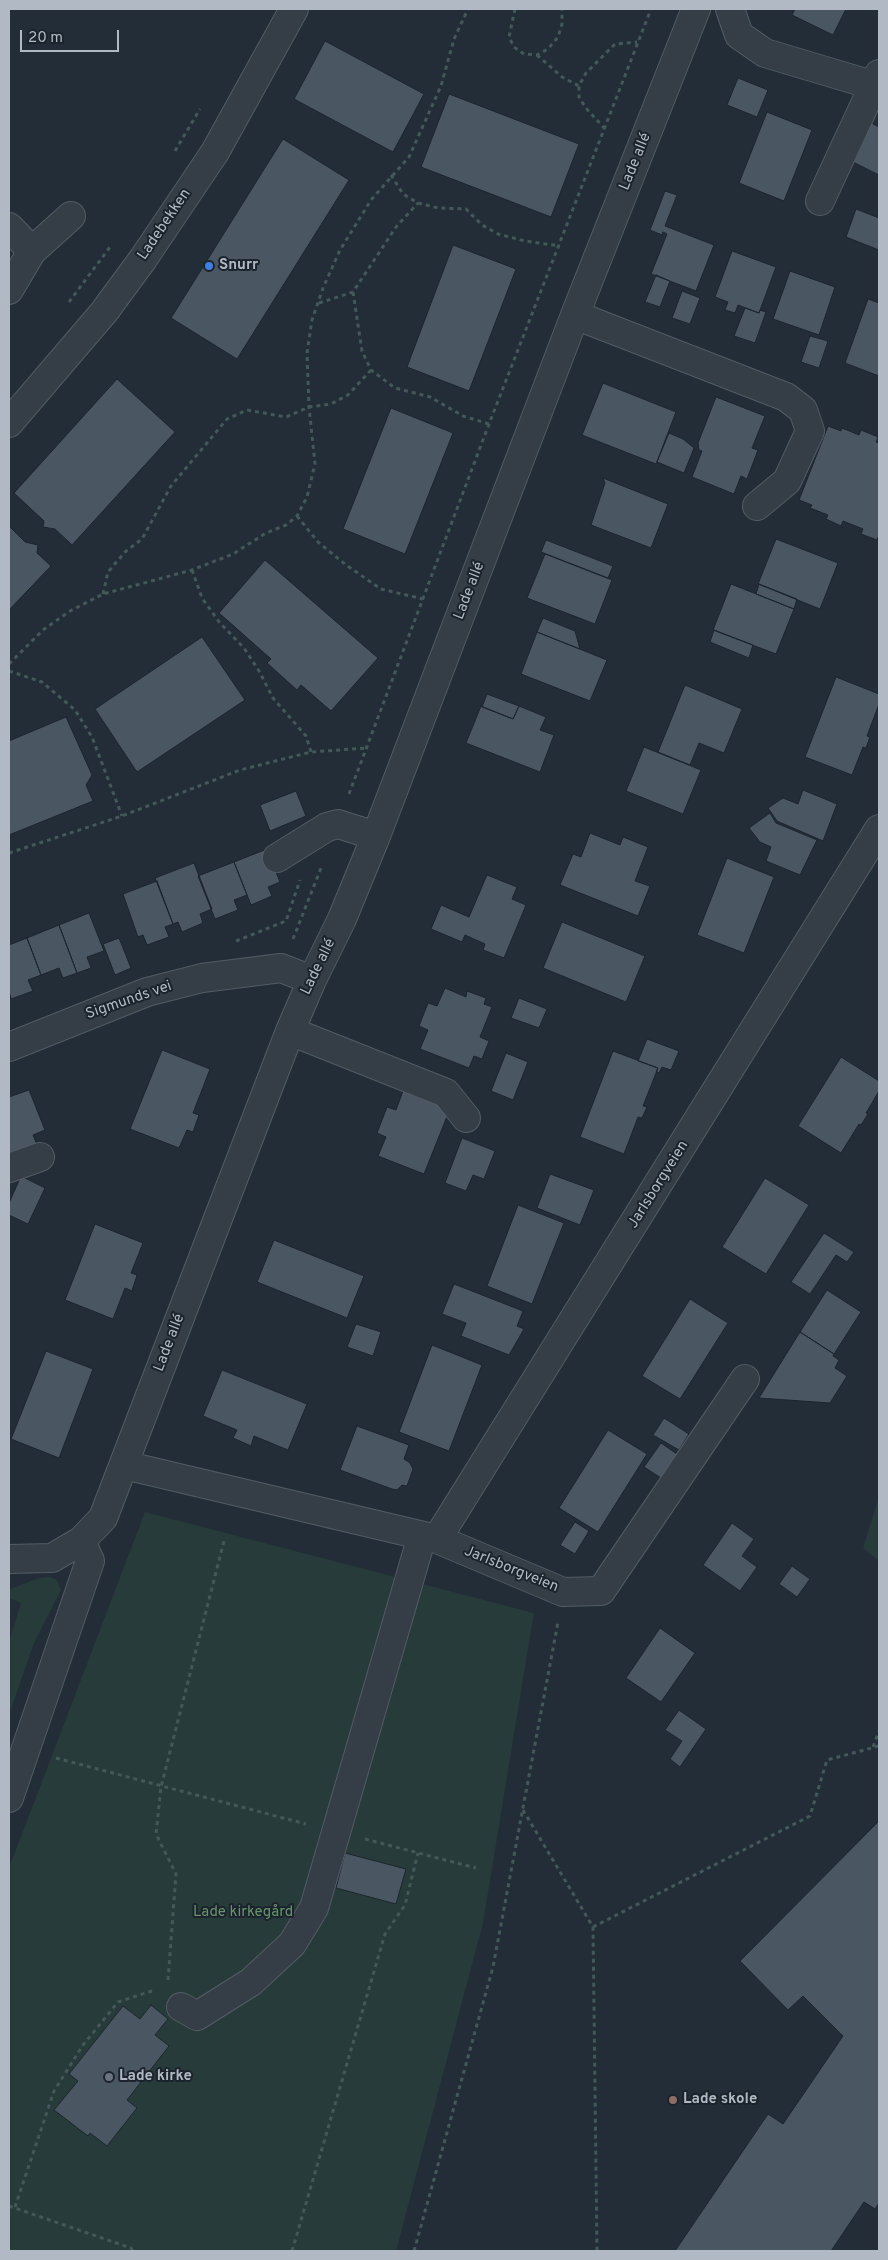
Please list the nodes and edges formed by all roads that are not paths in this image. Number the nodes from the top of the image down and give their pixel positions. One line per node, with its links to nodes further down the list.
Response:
1 (294, 9): 11 (street, Ladebekken)
2 (696, 9): 10 (street, Lade allé)
3 (730, 9): 4 (street)
4 (877, 82): 5 (street)
5 (820, 201)
6 (71, 216): 8 (street)
7 (9, 227): 8 (street)
8 (32, 251): 9 (street)
9 (9, 290)
10 (575, 315): 12 (street); 14 (street, Lade allé)
11 (9, 423)
12 (757, 506)
13 (879, 829): 24 (street, Jarlsborgveien)
14 (376, 836): 15 (street); 16 (street, Lade allé)
15 (277, 858)
16 (312, 980): 17 (street, Lade allé); 18 (street, Sigmunds vei)
17 (290, 1031): 19 (street); 23 (street, Lade allé)
18 (9, 1047)
19 (466, 1118)
20 (40, 1157): 21 (street)
21 (9, 1168)
22 (745, 1379): 24 (street, Jarlsborgveien)
23 (124, 1466): 24 (street, Jarlsborgveien); 25 (street, Lade allé)
24 (429, 1538): 28 (street)
25 (81, 1540): 26 (street, Lade allé); 27 (street)
26 (9, 1559)
27 (9, 1798)
28 (174, 2001)

